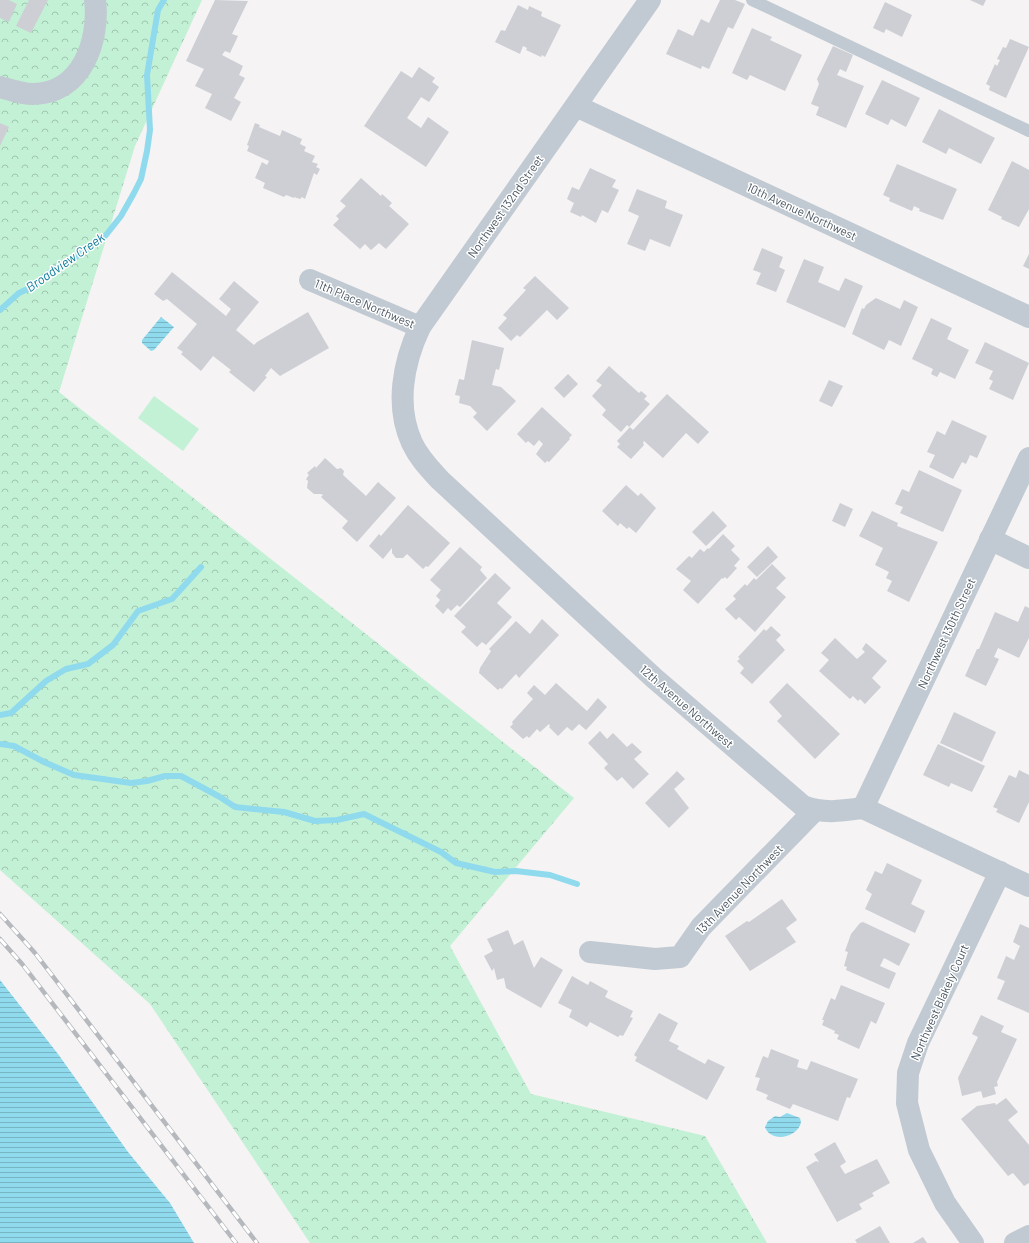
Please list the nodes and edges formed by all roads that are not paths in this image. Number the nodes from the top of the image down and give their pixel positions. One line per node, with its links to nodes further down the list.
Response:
1 (94, 0): 4 (street)
2 (650, 0): 5 (street, Northwest 132nd Street)
3 (752, 0): 6 (lane)
4 (0, 87)
5 (576, 106): 8 (street, 10th Avenue Northwest); 9 (street, Northwest 132nd Street)
6 (1029, 131)
7 (310, 280): 9 (street, 11th Place Northwest)
8 (1029, 317)
9 (420, 327): 10 (street, Northwest 132nd Street)
10 (407, 428): 15 (street, 12th Avenue Northwest)
11 (1029, 458): 12 (street, Northwest 130th Street)
12 (990, 539): 13 (street); 14 (street, Northwest 130th Street)
13 (1029, 558)
14 (862, 808): 15 (street, 12th Avenue Northwest); 16 (street)
15 (815, 810): 18 (street, 13th Avenue Northwest)
16 (1000, 872): 17 (street); 20 (street, Northwest Blakely Court)
17 (1029, 886)
18 (590, 952)
19 (1029, 1236): 21 (street)
20 (973, 1243)
21 (1015, 1243)

